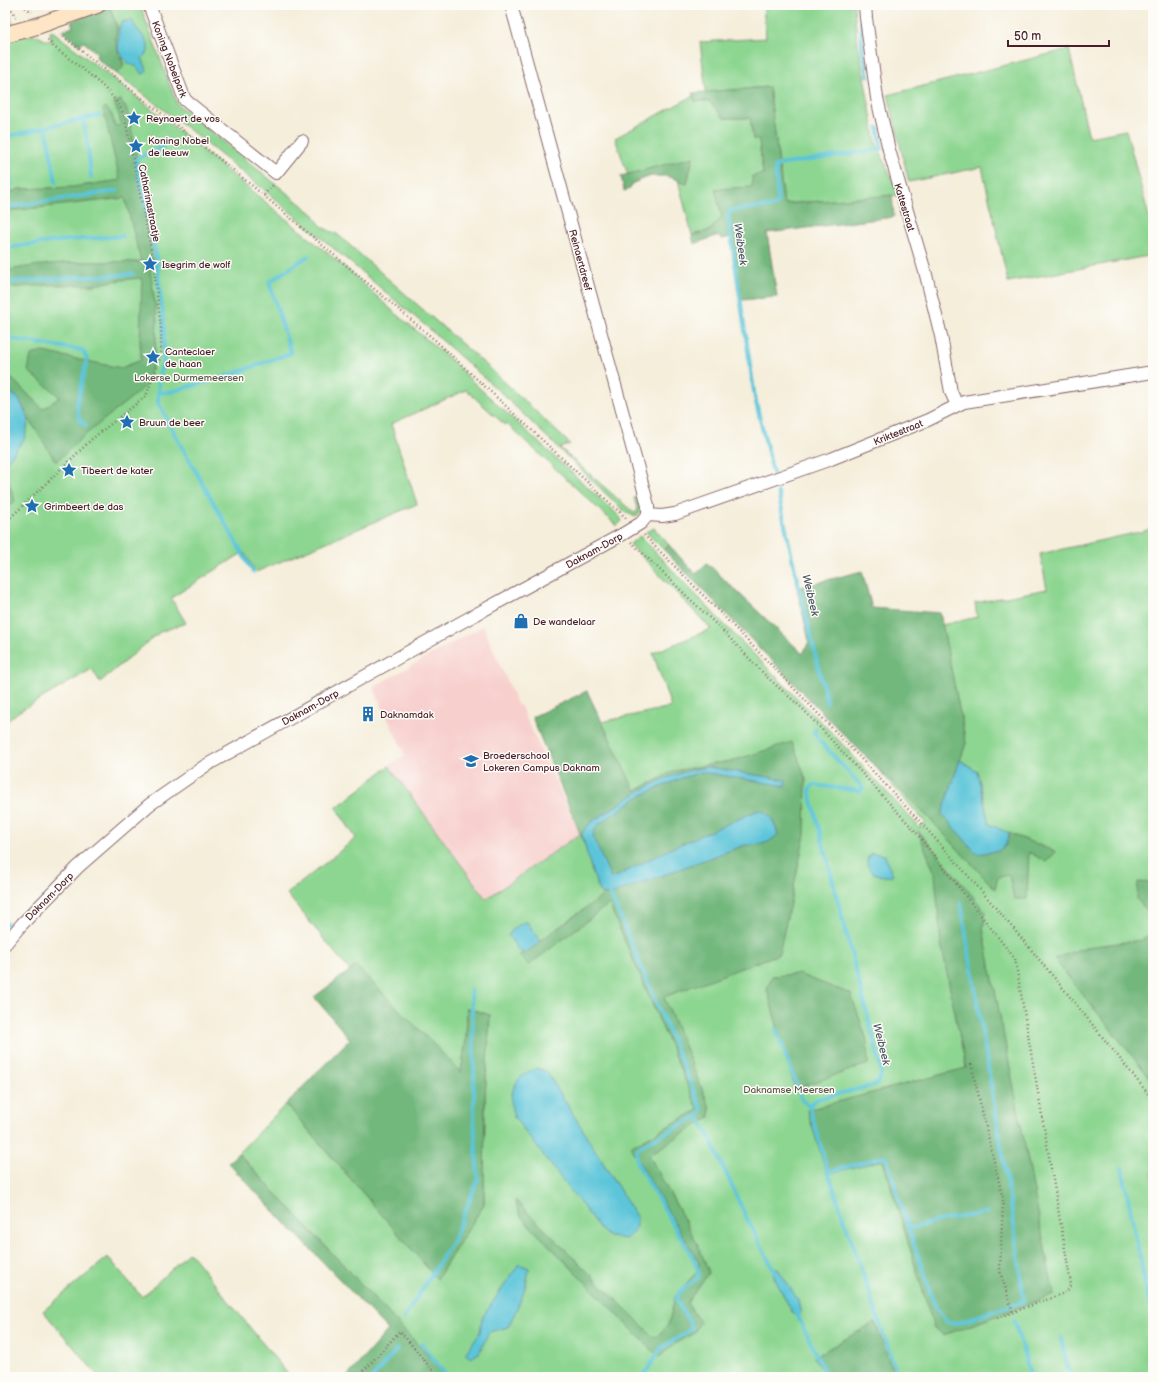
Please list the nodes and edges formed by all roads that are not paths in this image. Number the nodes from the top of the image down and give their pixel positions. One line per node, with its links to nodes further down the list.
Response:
1 (97, 5): 5 (street)
2 (149, 5): 6 (street, Koning Nobelpark)
3 (511, 5): 9 (street, Reinaertdreef)
4 (865, 5): 8 (street, Kattestraat)
5 (5, 35)
6 (302, 141)
7 (1153, 372): 8 (street, Kriktestraat)
8 (957, 405): 9 (street, Kriktestraat)
9 (648, 515): 10 (street, Daknam-Dorp)
10 (5, 944)

